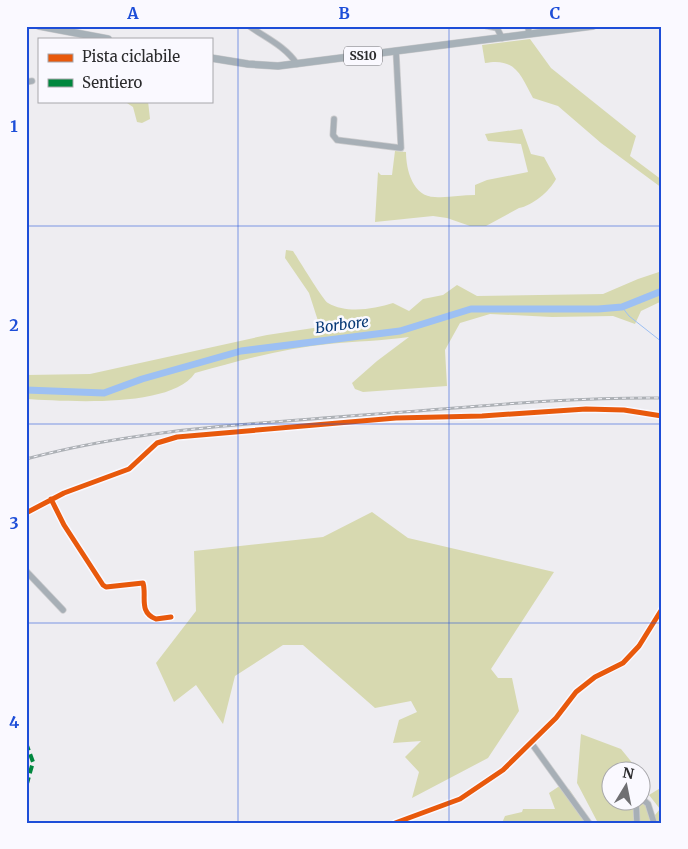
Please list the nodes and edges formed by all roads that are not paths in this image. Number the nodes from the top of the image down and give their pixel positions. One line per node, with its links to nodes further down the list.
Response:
1 (39, 26): 8 (main road)
2 (249, 26): 12 (street)
3 (487, 26): 5 (street)
4 (593, 26): 6 (main road, SS10)
5 (497, 27): 9 (street)
6 (573, 28): 7 (main road, SS10)
7 (528, 30): 9 (main road, SS10)
8 (103, 38)
9 (502, 38): 10 (main road, SS10)
10 (396, 51): 12 (main road, SS10); 13 (street)
11 (212, 58): 12 (main road, SS10)
12 (297, 64)
13 (334, 119)
14 (662, 416): 15 (street)
15 (51, 499): 16 (street); 20 (street)
16 (26, 513)
17 (26, 571): 19 (street)
18 (662, 609): 21 (street)
19 (63, 610)
20 (171, 616)
21 (532, 744): 23 (street); 24 (street)
22 (650, 810): 25 (street)
23 (395, 823)
24 (589, 823)
25 (654, 823)

